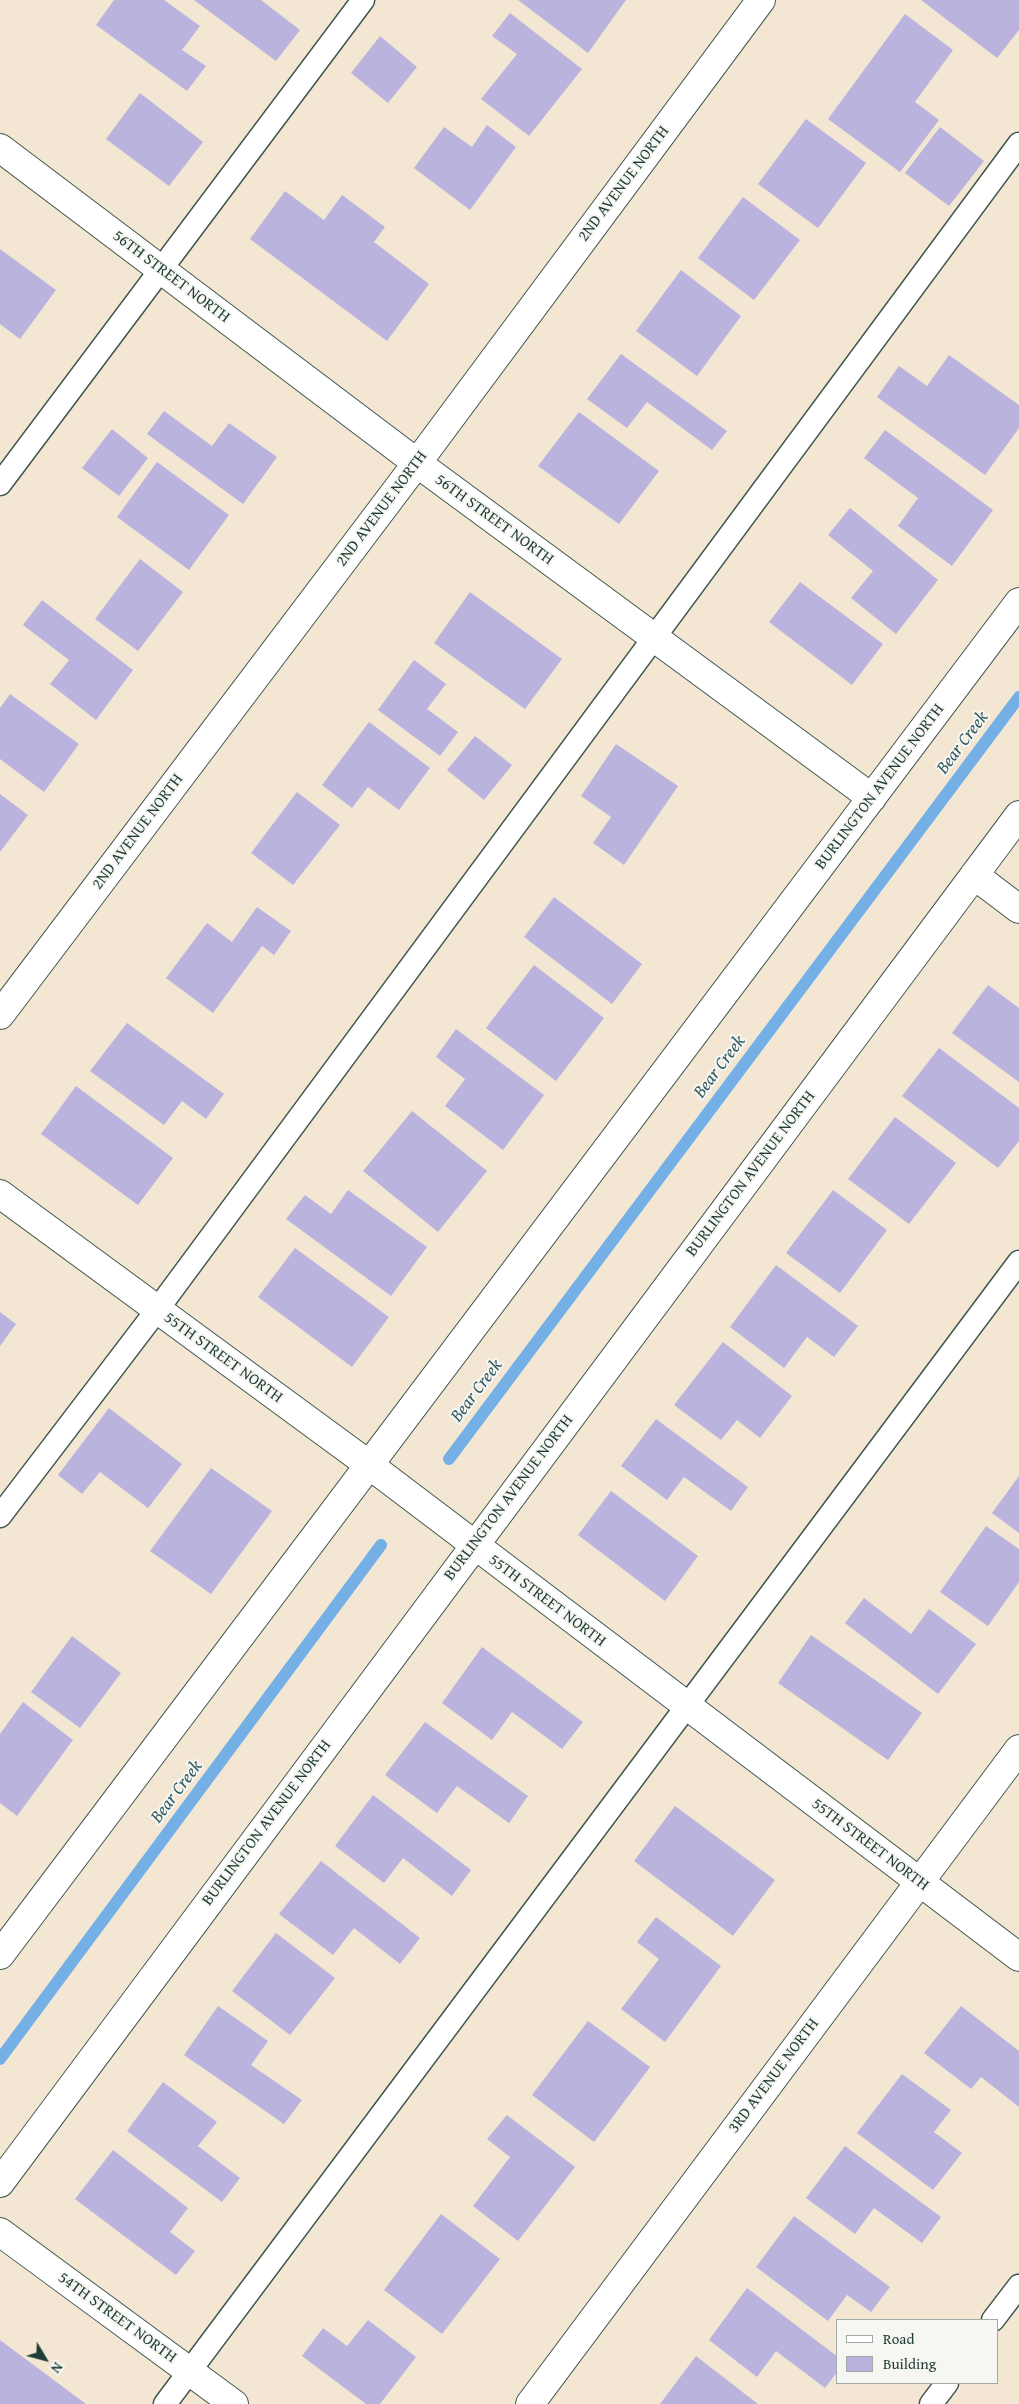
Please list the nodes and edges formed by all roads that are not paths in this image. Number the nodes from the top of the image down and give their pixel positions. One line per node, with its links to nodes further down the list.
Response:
1 (363, 0): 5 (lane)
2 (761, 0): 6 (street, 2ND AVENUE NORTH)
3 (1019, 144): 9 (lane)
4 (0, 148): 5 (street, 56TH STREET NORTH)
5 (160, 269): 6 (street, 56TH STREET NORTH); 7 (lane)
6 (417, 463): 9 (street, 56TH STREET NORTH); 14 (street, 2ND AVENUE NORTH)
7 (0, 484)
8 (1019, 602): 10 (street, BURLINGTON AVENUE NORTH)
9 (654, 637): 10 (street, 56TH STREET NORTH); 17 (lane)
10 (872, 798): 18 (street, BURLINGTON AVENUE NORTH)
11 (1019, 814): 12 (street, BURLINGTON AVENUE NORTH)
12 (974, 875): 13 (street); 20 (street, BURLINGTON AVENUE NORTH)
13 (1019, 909)
14 (0, 1015)
15 (0, 1194): 17 (street, 55TH STREET NORTH)
16 (1019, 1262): 21 (lane)
17 (157, 1310): 18 (street, 55TH STREET NORTH); 19 (lane)
18 (368, 1464): 20 (street, 55TH STREET NORTH); 24 (street, BURLINGTON AVENUE NORTH)
19 (0, 1516)
20 (474, 1546): 21 (street, 55TH STREET NORTH); 26 (street, BURLINGTON AVENUE NORTH)
21 (686, 1706): 23 (street, 55TH STREET NORTH); 30 (lane)
22 (1019, 1749): 23 (street, 3RD AVENUE NORTH)
23 (918, 1882): 25 (street, 55TH STREET NORTH); 34 (street, 3RD AVENUE NORTH)
24 (0, 1955)
25 (1019, 1957)
26 (0, 2182)
27 (0, 2232): 30 (street, 54TH STREET NORTH)
28 (1019, 2286): 29 (lane)
29 (994, 2319)
30 (190, 2371): 32 (lane); 33 (street, 54TH STREET NORTH)
31 (946, 2384): 35 (lane)
32 (165, 2404)
33 (234, 2404)
34 (530, 2404)
35 (931, 2404)

